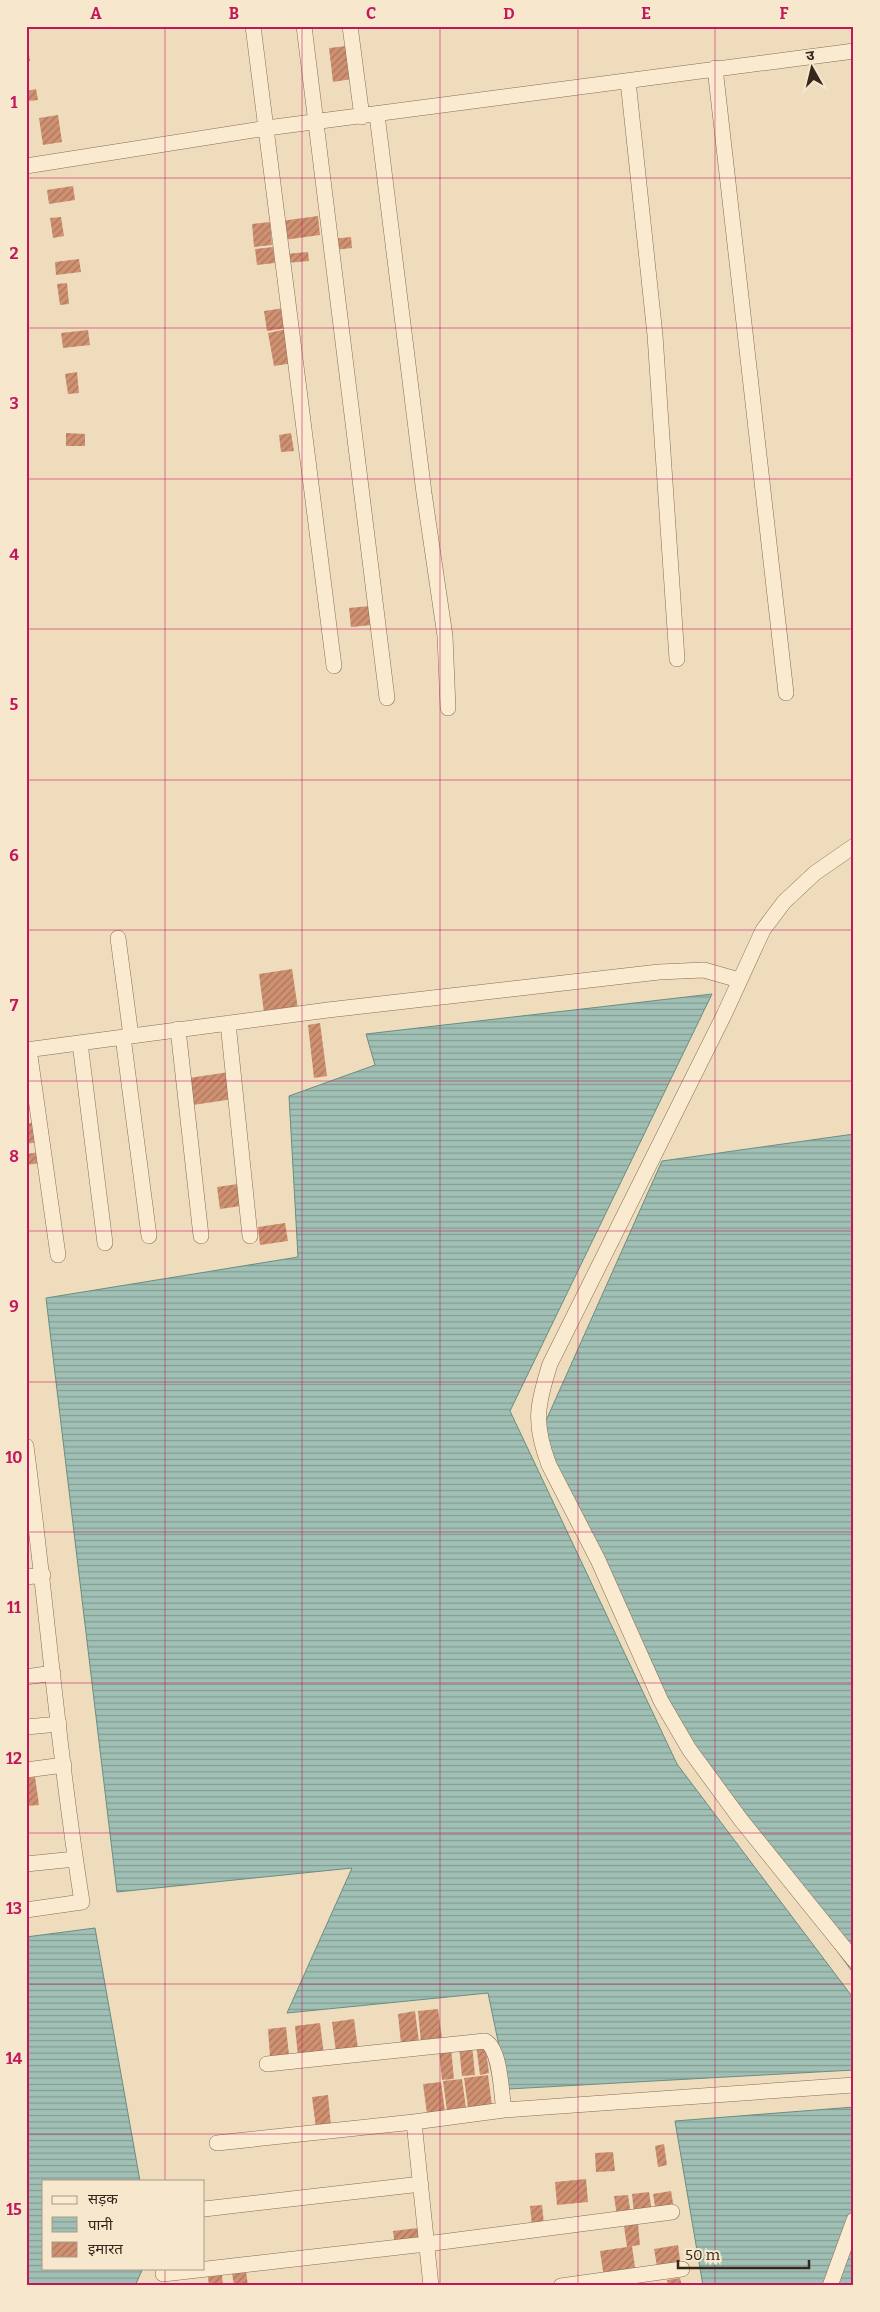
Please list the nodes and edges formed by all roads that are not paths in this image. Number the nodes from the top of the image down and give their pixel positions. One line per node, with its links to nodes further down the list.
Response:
1 (253, 26): 10 (street)
2 (304, 26): 9 (street)
3 (350, 26): 8 (street)
4 (854, 51): 5 (street)
5 (715, 68): 6 (street); 14 (street)
6 (628, 81): 7 (street); 12 (street)
7 (378, 115): 8 (street); 16 (street)
8 (362, 117): 9 (street)
9 (315, 122): 10 (street); 15 (street)
10 (267, 128): 11 (street); 13 (street)
11 (26, 166)
12 (677, 659)
13 (334, 666)
14 (786, 693)
15 (387, 698)
16 (448, 708)
17 (854, 846): 19 (street)
18 (118, 938): 22 (street)
19 (739, 980): 20 (street); 44 (street)
20 (228, 1023): 21 (street); 27 (street)
21 (178, 1029): 22 (street); 26 (street)
22 (127, 1036): 23 (street); 25 (street)
23 (80, 1043): 24 (street); 28 (street)
24 (28, 1049): 29 (street)
25 (149, 1236)
26 (201, 1236)
27 (250, 1236)
28 (105, 1243)
29 (58, 1255)
30 (26, 1446): 31 (street)
31 (28, 1476): 32 (street)
32 (31, 1528): 33 (street)
33 (43, 1575): 34 (street); 35 (street)
34 (26, 1577)
35 (53, 1673): 36 (street); 37 (street)
36 (26, 1677)
37 (59, 1724): 38 (street); 39 (street)
38 (26, 1727)
39 (64, 1765): 40 (street); 41 (street)
40 (26, 1770)
41 (75, 1859): 42 (street); 43 (street)
42 (26, 1864)
43 (26, 1910)
44 (854, 1960)
45 (267, 2064): 47 (street)
46 (854, 2085): 47 (street)
47 (504, 2110): 48 (street)
48 (414, 2122): 49 (street); 50 (street)
49 (217, 2143)
50 (421, 2184): 51 (street); 54 (street)
51 (205, 2209)
52 (672, 2212): 54 (street)
53 (854, 2220): 61 (street)
54 (426, 2244): 55 (street); 59 (street)
55 (205, 2269)
56 (682, 2269): 60 (street)
57 (198, 2270): 58 (street)
58 (163, 2274)
59 (430, 2286)
60 (561, 2286)
61 (830, 2286)

